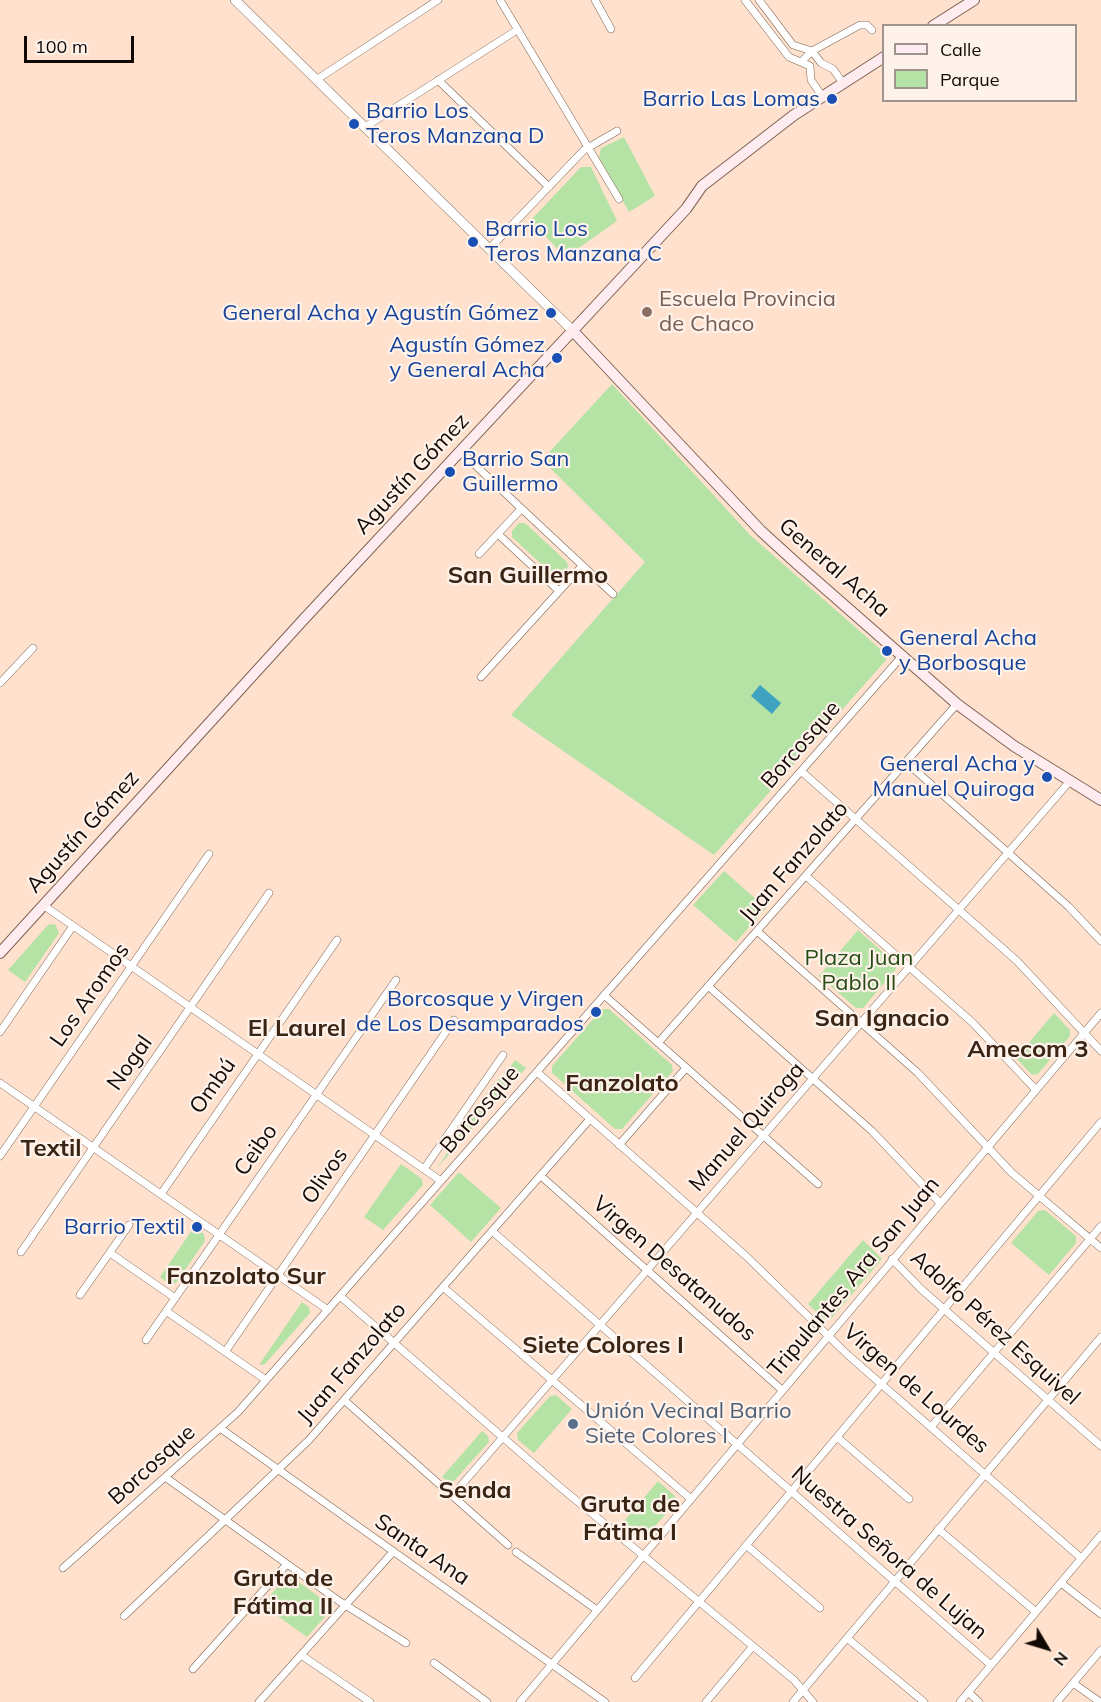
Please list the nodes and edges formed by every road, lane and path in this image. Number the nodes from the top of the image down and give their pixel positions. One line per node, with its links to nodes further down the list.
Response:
1 (235, 0): 15 (street)
2 (438, 0): 15 (street)
3 (500, 0): 10 (street)
4 (595, 0): 9 (street)
5 (745, 0): 14 (street)
6 (759, 0): 12 (street)
7 (974, 0): 8 (main road)
8 (936, 24)
9 (611, 28)
10 (517, 30): 16 (street); 21 (street)
11 (872, 30): 12 (street)
12 (812, 51): 14 (street); 17 (street)
13 (882, 58): 17 (main road, Agustín Gómez)
14 (801, 62): 18 (street)
15 (316, 80): 19 (street)
16 (438, 80): 19 (street); 22 (street)
17 (843, 83): 18 (main road, Agustín Gómez)
18 (822, 96): 25 (main road, Agustín Gómez)
19 (365, 128): 24 (street)
20 (617, 131): 21 (street)
21 (589, 147): 22 (street); 23 (street)
22 (549, 187): 24 (street)
23 (619, 199)
24 (491, 247): 25 (street)
25 (573, 330): 26 (main road, Agustín Gómez); 34 (main road, General Acha)
26 (460, 452): 27 (street); 47 (main road, Agustín Gómez)
27 (521, 509): 28 (street); 30 (street)
28 (498, 534): 29 (street); 31 (street)
29 (479, 554)
30 (582, 566): 31 (street); 32 (street)
31 (559, 591): 35 (street)
32 (613, 594)
33 (33, 648): 36 (street)
34 (903, 655): 37 (main road, General Acha); 39 (street, Borcosque)
35 (481, 677)
36 (0, 683)
37 (957, 704): 38 (street, Juan Fanzolato); 40 (main road, General Acha)
38 (906, 762): 42 (street, Juan Fanzolato); 43 (street)
39 (801, 771): 42 (street); 58 (street, Borcosque)
40 (1070, 781): 41 (main road, General Acha); 43 (street, Manuel Quiroga)
41 (1101, 800)
42 (855, 819): 45 (street, Juan Fanzolato); 48 (street)
43 (1008, 853): 48 (street, Manuel Quiroga); 52 (street)
44 (209, 854): 54 (street, Los Aromos)
45 (806, 876): 50 (street, Juan Fanzolato); 55 (street)
46 (269, 893): 59 (street, Nogal)
47 (43, 905): 49 (street); 53 (main road, Agustín Gómez)
48 (958, 910): 55 (street, Manuel Quiroga); 64 (street)
49 (73, 926): 54 (street); 63 (street)
50 (757, 931): 57 (street, Juan Fanzolato); 62 (street)
51 (337, 940): 67 (street, Ombú)
52 (1101, 940)
53 (0, 953)
54 (131, 967): 59 (street); 75 (street, Los Aromos)
55 (909, 967): 62 (street, Manuel Quiroga); 73 (street)
56 (396, 980): 74 (street, Ceibo)
57 (708, 986): 65 (street, Juan Fanzolato); 71 (street)
58 (604, 995): 65 (street); 70 (street, Borcosque)
59 (190, 1007): 67 (street); 81 (street, Nogal)
60 (1101, 1013): 64 (street, Tripulantes Ara San Juan)
61 (454, 1020): 78 (street, Olivos)
62 (861, 1023): 71 (street, Manuel Quiroga); 82 (street)
63 (0, 1032)
64 (1084, 1033): 66 (street); 73 (street, Tripulantes Ara San Juan)
65 (658, 1043): 69 (street)
66 (1101, 1050)
67 (258, 1054): 74 (street); 88 (street, Ombú)
68 (503, 1054): 84 (street)
69 (686, 1068): 79 (street); 80 (street)
70 (537, 1072): 76 (street, Virgen de Lourdes); 86 (street, Borcosque)
71 (813, 1079): 79 (street, Manuel Quiroga); 90 (street)
72 (0, 1083): 75 (street)
73 (1036, 1090): 82 (street, Tripulantes Ara San Juan)
74 (316, 1095): 78 (street); 95 (street, Ceibo)
75 (34, 1107): 81 (street); 83 (street, Los Aromos)
76 (590, 1119): 80 (street, Virgen de Lourdes); 85 (street, Juan Fanzolato)
77 (1101, 1122): 89 (street)
78 (375, 1135): 84 (street); 102 (street, Olivos)
79 (763, 1136): 87 (street); 91 (street, Manuel Quiroga)
80 (619, 1145): 91 (street, Virgen de Lourdes)
81 (93, 1147): 88 (street); 98 (street, Nogal)
82 (988, 1147): 89 (street); 90 (street, Tripulantes Ara San Juan)
83 (0, 1156)
84 (424, 1169): 86 (street)
85 (541, 1176): 94 (street, Juan Fanzolato); 101 (street, Virgen Desatanudos)
86 (441, 1181): 105 (street, Borcosque)
87 (818, 1184)
88 (161, 1194): 95 (street)
89 (1039, 1196): 96 (street); 107 (street)
90 (940, 1203): 100 (street, Tripulantes Ara San Juan)
91 (697, 1213): 101 (street, Manuel Quiroga); 111 (street, Virgen de Lourdes)
92 (129, 1225): 99 (street)
93 (1101, 1226): 96 (street)
94 (492, 1231): 103 (street, Juan Fanzolato); 110 (street, Nuestra Señora de Lujan)
95 (219, 1235): 102 (street); 106 (street, Ceibo)
96 (1090, 1239): 97 (street); 117 (street)
97 (1101, 1248)
98 (21, 1252)
99 (110, 1253): 104 (street); 106 (street)
100 (892, 1259): 107 (street, Adolfo Pérez Esquivel); 111 (street, Tripulantes Ara San Juan)
101 (648, 1269): 110 (street, Manuel Quiroga); 121 (street, Virgen Desatanudos)
102 (278, 1275): 108 (street); 116 (street, Olivos)
103 (443, 1287): 114 (street, Juan Fanzolato); 119 (street)
104 (80, 1295)
105 (340, 1296): 108 (street, Borcosque); 114 (street)
106 (175, 1298): 109 (street, Ceibo)
107 (944, 1309): 117 (street, Adolfo Pérez Esquivel); 120 (street)
108 (328, 1310): 118 (street, Borcosque)
109 (166, 1311): 113 (street, Ceibo); 116 (street)
110 (600, 1325): 119 (street, Manuel Quiroga); 128 (street, Nuestra Señora de Lujan)
111 (828, 1336): 120 (street, Virgen de Lourdes); 121 (street, Tripulantes Ara San Juan)
112 (1101, 1337): 115 (street)
113 (146, 1340)
114 (394, 1343): 122 (street, Juan Fanzolato); 126 (street)
115 (1098, 1346): 123 (street)
116 (225, 1352): 118 (street)
117 (995, 1352): 123 (street, Adolfo Pérez Esquivel); 124 (street)
118 (266, 1380): 125 (street, Borcosque)
119 (552, 1381): 126 (street, Manuel Quiroga); 135 (street)
120 (882, 1384): 124 (street, Virgen de Lourdes); 127 (street)
121 (782, 1390): 128 (street, Tripulantes Ara San Juan)
122 (344, 1400): 130 (street, Juan Fanzolato); 134 (street)
123 (1047, 1401): 129 (street, Adolfo Pérez Esquivel); 131 (street)
124 (931, 1427): 131 (street, Virgen de Lourdes)
125 (220, 1428): 130 (street, Santa Ana); 132 (street, Borcosque)
126 (503, 1437): 134 (street, Manuel Quiroga); 144 (street)
127 (837, 1437): 133 (street); 136 (street)
128 (737, 1444): 133 (street, Nuestra Señora de Lujan); 135 (street, Tripulantes Ara San Juan)
129 (1101, 1446)
130 (277, 1470): 137 (street, Juan Fanzolato); 143 (street, Santa Ana)
131 (985, 1475): 138 (street); 145 (street, Virgen de Lourdes)
132 (165, 1477): 137 (street); 147 (street, Borcosque)
133 (791, 1491): 141 (street); 148 (street, Nuestra Señora de Lujan)
134 (452, 1496): 140 (street)
135 (691, 1499): 144 (street, Tripulantes Ara San Juan)
136 (909, 1499)
137 (225, 1520): 146 (street); 156 (street, Juan Fanzolato)
138 (939, 1529): 148 (street); 154 (street)
139 (1101, 1535): 145 (street)
140 (508, 1545)
141 (746, 1545): 150 (street); 152 (street)
142 (516, 1552): 153 (street)
143 (392, 1553): 151 (street); 163 (street, Santa Ana)
144 (644, 1554): 150 (street); 153 (street, Tripulantes Ara San Juan)
145 (1081, 1558): 149 (street)
146 (287, 1564): 151 (street); 165 (street)
147 (63, 1568)
148 (894, 1582): 157 (street); 164 (street, Nuestra Señora de Lujan)
149 (1061, 1583): 154 (street); 155 (street)
150 (700, 1600): 159 (street); 166 (street)
151 (346, 1605): 158 (street); 161 (street)
152 (820, 1608)
153 (597, 1610): 163 (street, Tripulantes Ara San Juan)
154 (1036, 1612): 164 (street)
155 (1101, 1614)
156 (124, 1616)
157 (847, 1638): 168 (street); 178 (street)
158 (406, 1643)
159 (753, 1646): 168 (street); 175 (street)
160 (1101, 1650): 167 (street)
161 (301, 1655): 170 (street); 171 (street)
162 (434, 1663): 172 (street)
163 (552, 1664): 173 (street, Tripulantes Ara San Juan); 174 (street, Santa Ana)
164 (991, 1665): 169 (street)
165 (193, 1669)
166 (634, 1678)
167 (1073, 1683): 181 (street); 182 (street)
168 (803, 1690): 176 (street); 177 (street)
169 (968, 1692): 179 (street); 180 (street)
170 (260, 1702)
171 (370, 1702)
172 (487, 1702)
173 (520, 1702)
174 (605, 1702)
175 (706, 1702)
176 (793, 1702)
177 (813, 1702)
178 (924, 1702)
179 (960, 1702)
180 (979, 1702)
181 (1057, 1702)
182 (1100, 1702)

